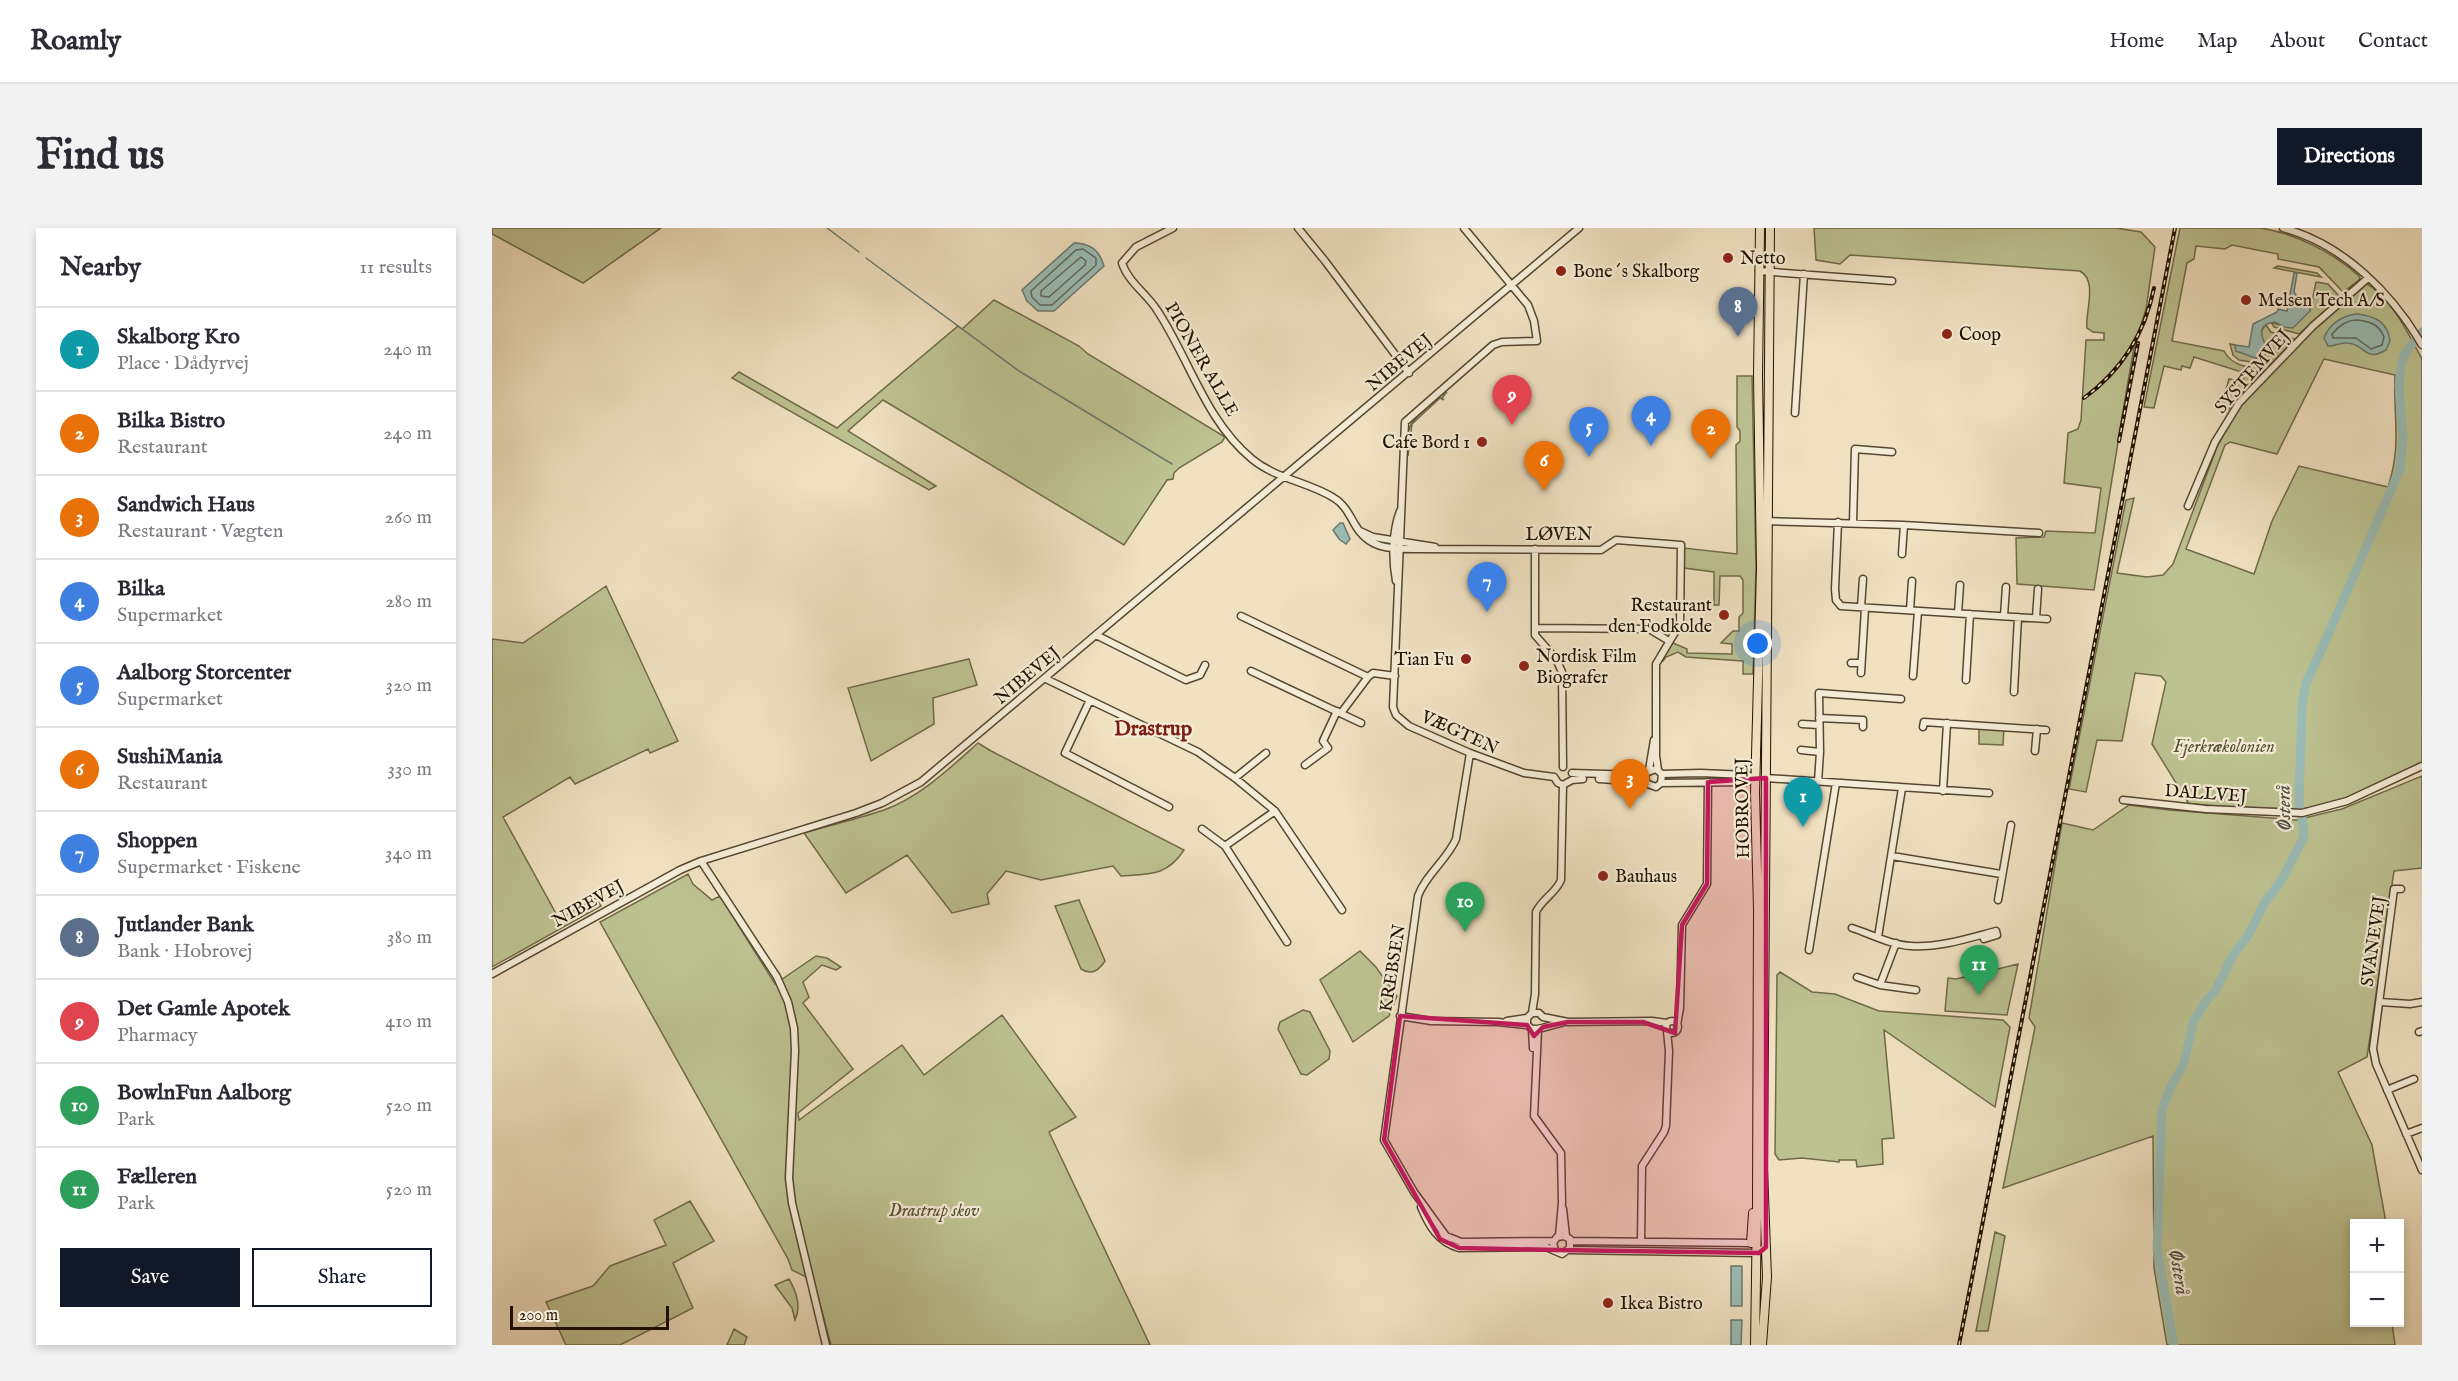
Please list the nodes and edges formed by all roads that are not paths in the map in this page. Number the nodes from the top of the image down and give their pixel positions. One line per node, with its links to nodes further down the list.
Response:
1 (1173, 228): 18 (street, PIONER ALLE)
2 (1298, 228): 15 (street)
3 (1464, 228): 13 (street)
4 (1580, 228): 13 (street, NIBEVEJ)
5 (1760, 228): 8 (main road, HOBROVEJ)
6 (1770, 228): 9 (main road, HOBROVEJ)
7 (2283, 228): 11 (street)
8 (1759, 271): 9 (street); 20 (main road, HOBROVEJ)
9 (1769, 272): 10 (street); 20 (main road, HOBROVEJ)
10 (1804, 274): 12 (street); 16 (street)
11 (2368, 278): 14 (street); 19 (street, SYSTEMVEJ)
12 (1892, 281)
13 (1512, 285): 15 (street, NIBEVEJ); 26 (street, VÆGTEN)
14 (2422, 345)
15 (1409, 373): 18 (street, NIBEVEJ)
16 (1795, 413)
17 (1892, 452): 22 (street)
18 (1284, 477): 24 (street, PIONER ALLE); 45 (street, NIBEVEJ)
19 (2188, 506)
20 (1764, 521): 21 (street); 85 (main road, HOBROVEJ); 86 (main road, HOBROVEJ)
21 (1838, 522): 22 (street); 34 (street)
22 (1853, 523): 23 (street)
23 (1904, 525): 25 (street); 28 (street)
24 (1357, 529): 26 (street, LØVEN)
25 (2039, 532)
26 (1398, 544): 27 (street, LØVEN); 52 (street, VÆGTEN)
27 (1535, 549): 44 (street); 46 (street, LØVEN)
28 (1902, 554)
29 (1863, 579): 34 (street)
30 (1912, 581): 35 (street)
31 (1960, 585): 37 (street)
32 (2006, 587): 40 (street)
33 (2038, 589): 42 (street)
34 (1863, 607): 35 (street); 48 (street)
35 (1910, 610): 36 (street)
36 (1918, 611): 37 (street); 53 (street)
37 (1958, 613): 38 (street)
38 (1970, 614): 40 (street); 58 (street)
39 (1241, 616): 54 (street)
40 (2004, 616): 41 (street)
41 (2018, 617): 42 (street); 56 (street)
42 (2036, 618): 43 (street)
43 (2047, 619)
44 (1534, 628): 46 (street); 79 (street)
45 (1096, 635): 49 (street); 57 (street, NIBEVEJ)
46 (1669, 641): 71 (street, LØVEN)
47 (1851, 663): 48 (street)
48 (1861, 663): 51 (street)
49 (1205, 665)
50 (1251, 671): 62 (street)
51 (1861, 673)
52 (1395, 676): 54 (street); 76 (street, VÆGTEN)
53 (1912, 676)
54 (1368, 677): 62 (street)
55 (2007, 677): 56 (street)
56 (2015, 678): 59 (street)
57 (1046, 679): 61 (street); 103 (street, NIBEVEJ)
58 (1966, 680)
59 (2014, 692)
60 (1901, 699): 63 (street)
61 (1090, 700): 82 (street); 97 (street)
62 (1339, 712): 64 (street); 77 (street)
63 (1819, 721): 66 (street); 67 (street); 74 (street)
64 (1361, 723)
65 (1947, 723): 68 (street); 69 (street); 94 (street)
66 (1802, 724)
67 (1863, 727)
68 (1923, 727)
69 (2037, 729): 70 (street); 73 (street)
70 (2046, 730)
71 (1656, 731): 80 (street, LØVEN); 81 (street, LØVEN)
72 (1801, 750): 74 (street)
73 (2035, 751)
74 (1820, 752): 89 (street)
75 (1266, 753): 82 (street)
76 (1470, 753): 83 (street, VÆGTEN); 120 (street, KREBSEN)
77 (1305, 765)
78 (2422, 766): 96 (street, DALLVEJ)
79 (1563, 767): 83 (street); 84 (street)
80 (1647, 771): 81 (street); 84 (street); 87 (street, LØVEN)
81 (1660, 772): 85 (street); 90 (street, LØVEN)
82 (1235, 777): 98 (street)
83 (1554, 777): 92 (street)
84 (1572, 777): 87 (street); 92 (street)
85 (1756, 778): 86 (main road); 88 (street); 131 (main road, HOBROVEJ)
86 (1766, 778): 89 (street); 131 (main road, HOBROVEJ)
87 (1646, 782): 90 (street)
88 (1708, 782): 90 (street); 122 (street)
89 (1818, 782): 91 (street)
90 (1661, 783)
91 (1836, 783): 93 (street); 113 (street)
92 (1563, 785): 121 (street)
93 (1902, 788): 94 (street); 102 (street)
94 (1943, 791): 95 (street)
95 (1989, 793)
96 (2123, 800)
97 (1169, 807)
98 (1275, 811): 101 (street); 107 (street)
99 (2011, 825): 104 (street)
100 (1202, 829): 101 (street)
101 (1225, 846): 111 (street)
102 (1892, 856): 104 (street); 110 (street)
103 (701, 861): 114 (street, NIBEVEJ); 134 (street)
104 (2001, 874): 106 (street)
105 (2401, 890): 118 (street, SVANEVEJ)
106 (1998, 900)
107 (1342, 910)
108 (1852, 928): 110 (street)
109 (1983, 935): 112 (street)
110 (1878, 937): 112 (street)
111 (1287, 942)
112 (1896, 943): 116 (street)
113 (1809, 950)
114 (492, 974)
115 (1857, 977): 116 (street)
116 (1880, 985): 117 (street)
117 (1916, 990)
118 (2380, 1002): 119 (street); 124 (street)
119 (2422, 1002)
120 (1400, 1016): 121 (street); 128 (street, KREBSEN)
121 (1535, 1021): 122 (street); 129 (street)
122 (1670, 1027): 130 (street)
123 (2414, 1079): 124 (street)
124 (2387, 1090): 126 (street)
125 (2422, 1128): 126 (street)
126 (2406, 1134): 127 (street)
127 (2422, 1170)
128 (1414, 1192): 129 (street, KREBSEN); 132 (street, KREBSEN)
129 (1562, 1239): 130 (street, KREBSEN); 132 (street); 133 (street)
130 (1641, 1242): 131 (street, KREBSEN)
131 (1758, 1247): 133 (street); 135 (main road, HOBROVEJ); 136 (main road, HOBROVEJ)
132 (1555, 1250): 133 (street, KREBSEN)
133 (1569, 1250)
134 (826, 1345)
135 (1755, 1345)
136 (1762, 1345)

